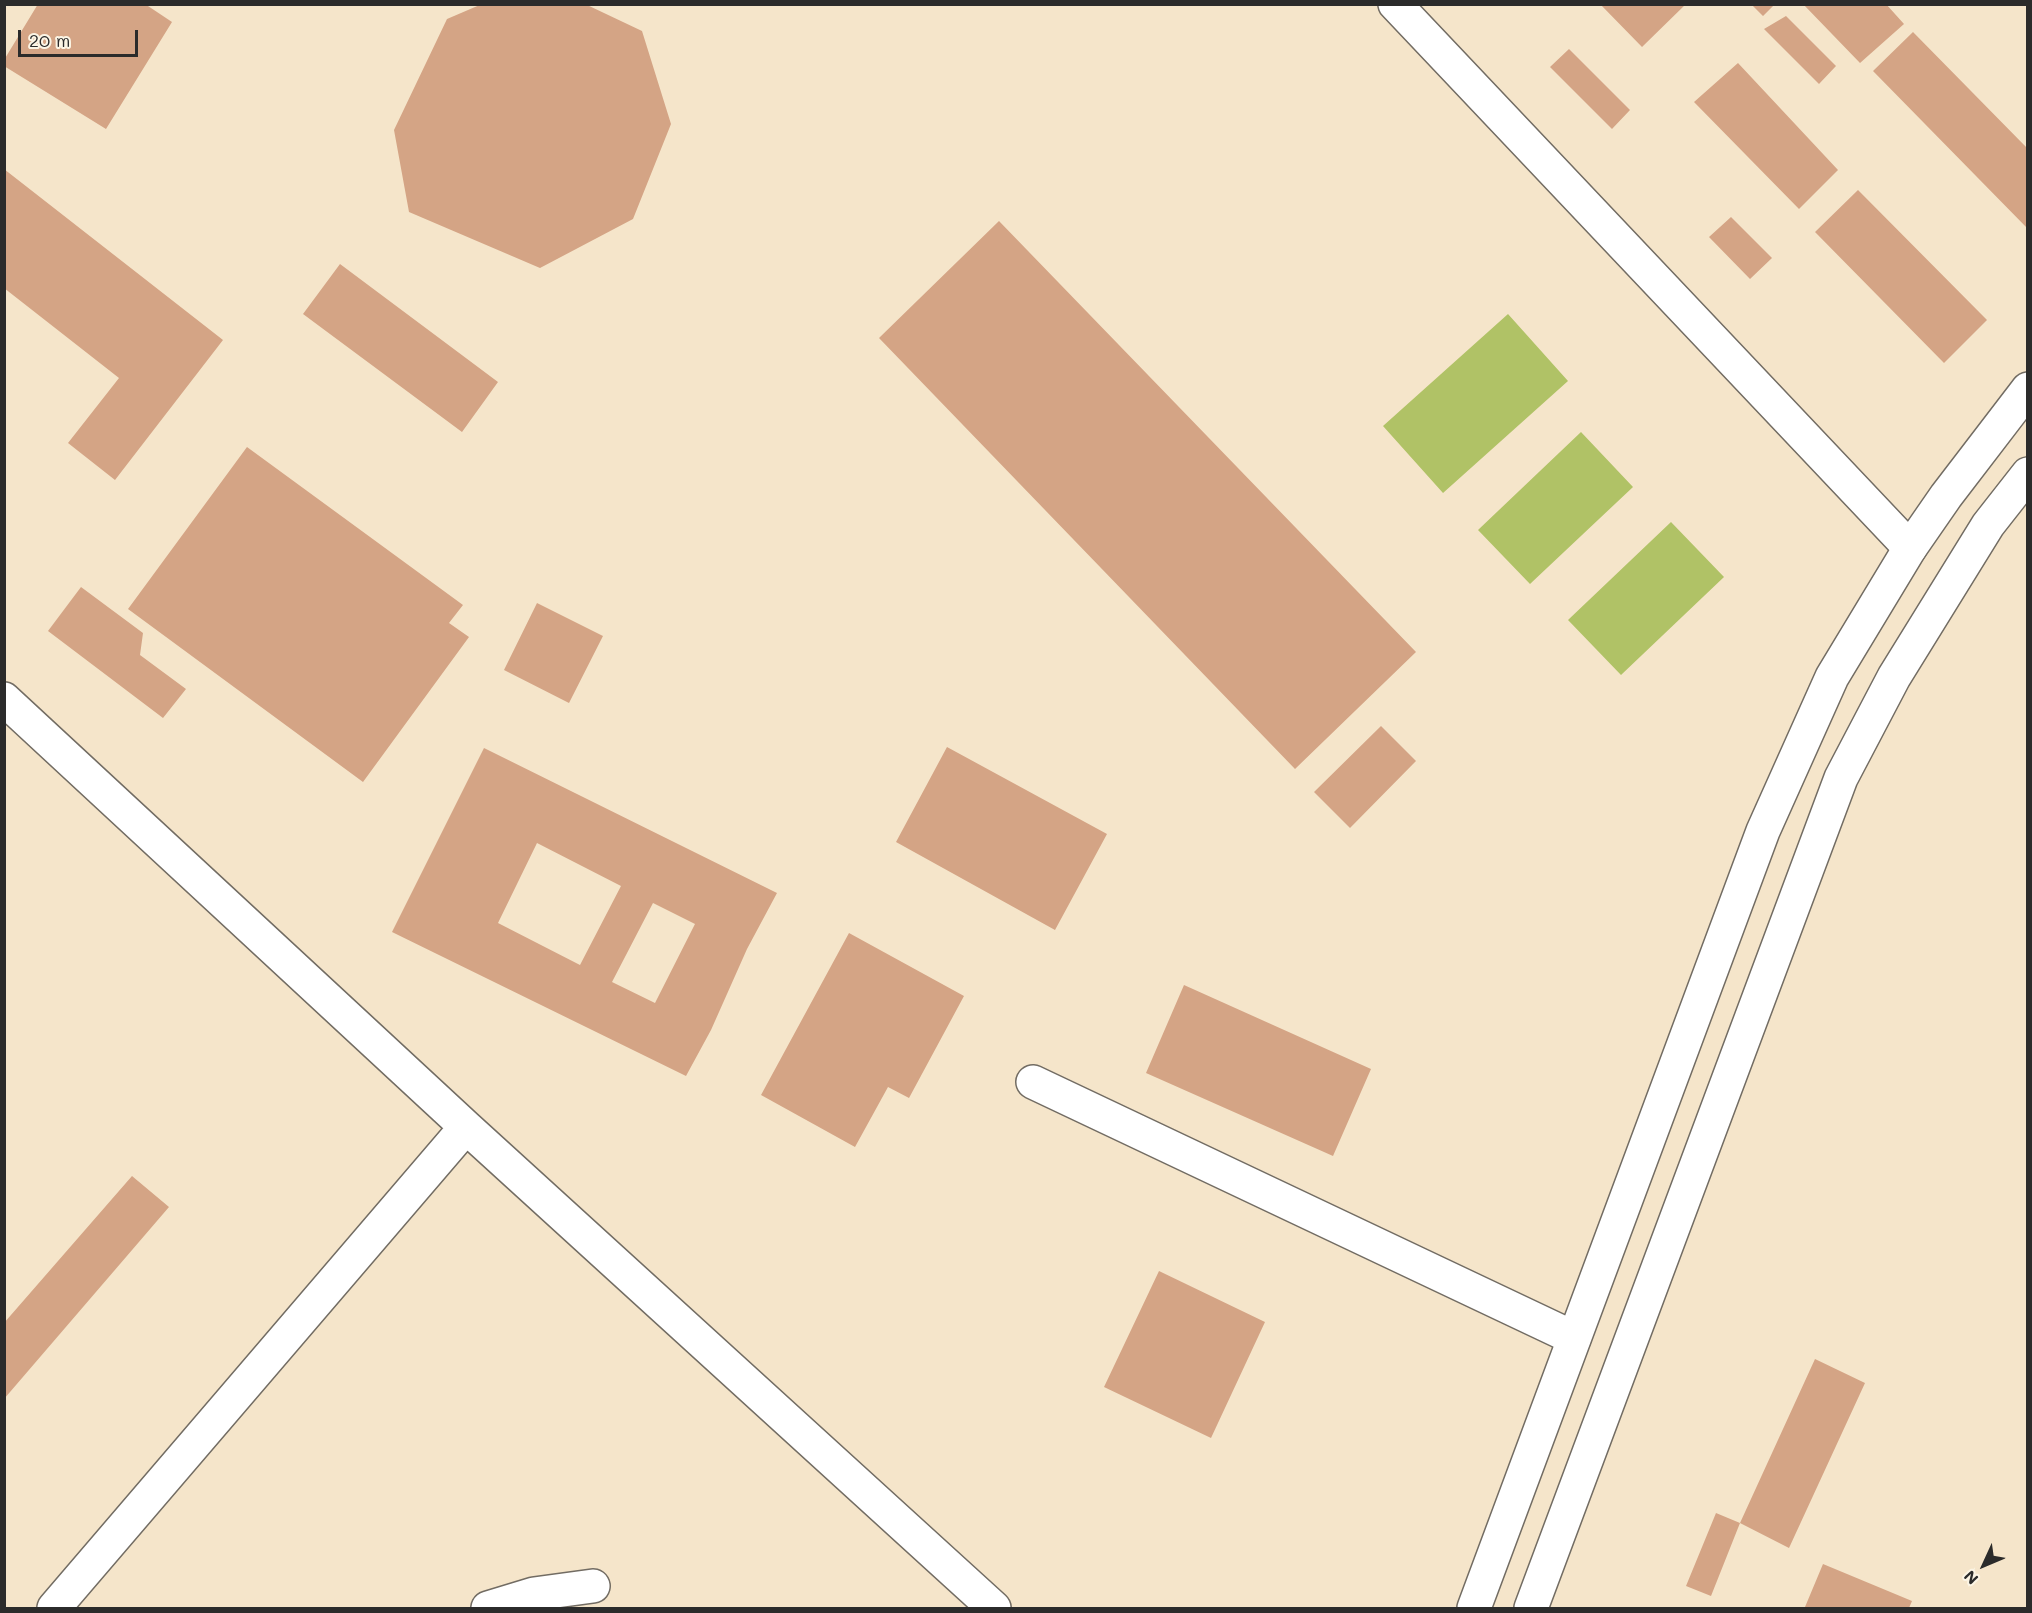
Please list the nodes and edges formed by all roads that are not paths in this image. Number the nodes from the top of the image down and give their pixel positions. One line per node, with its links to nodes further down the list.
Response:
1 (1395, 4): 4 (street)
2 (2028, 389): 4 (street)
3 (2028, 474): 14 (street)
4 (1910, 548): 8 (street)
5 (4, 699): 7 (street)
6 (1033, 1082): 8 (street)
7 (466, 1127): 10 (street); 12 (street)
8 (1575, 1338): 13 (street)
9 (593, 1586): 11 (street)
10 (59, 1607)
11 (489, 1608)
12 (994, 1608)
13 (1474, 1608)
14 (1531, 1608)

